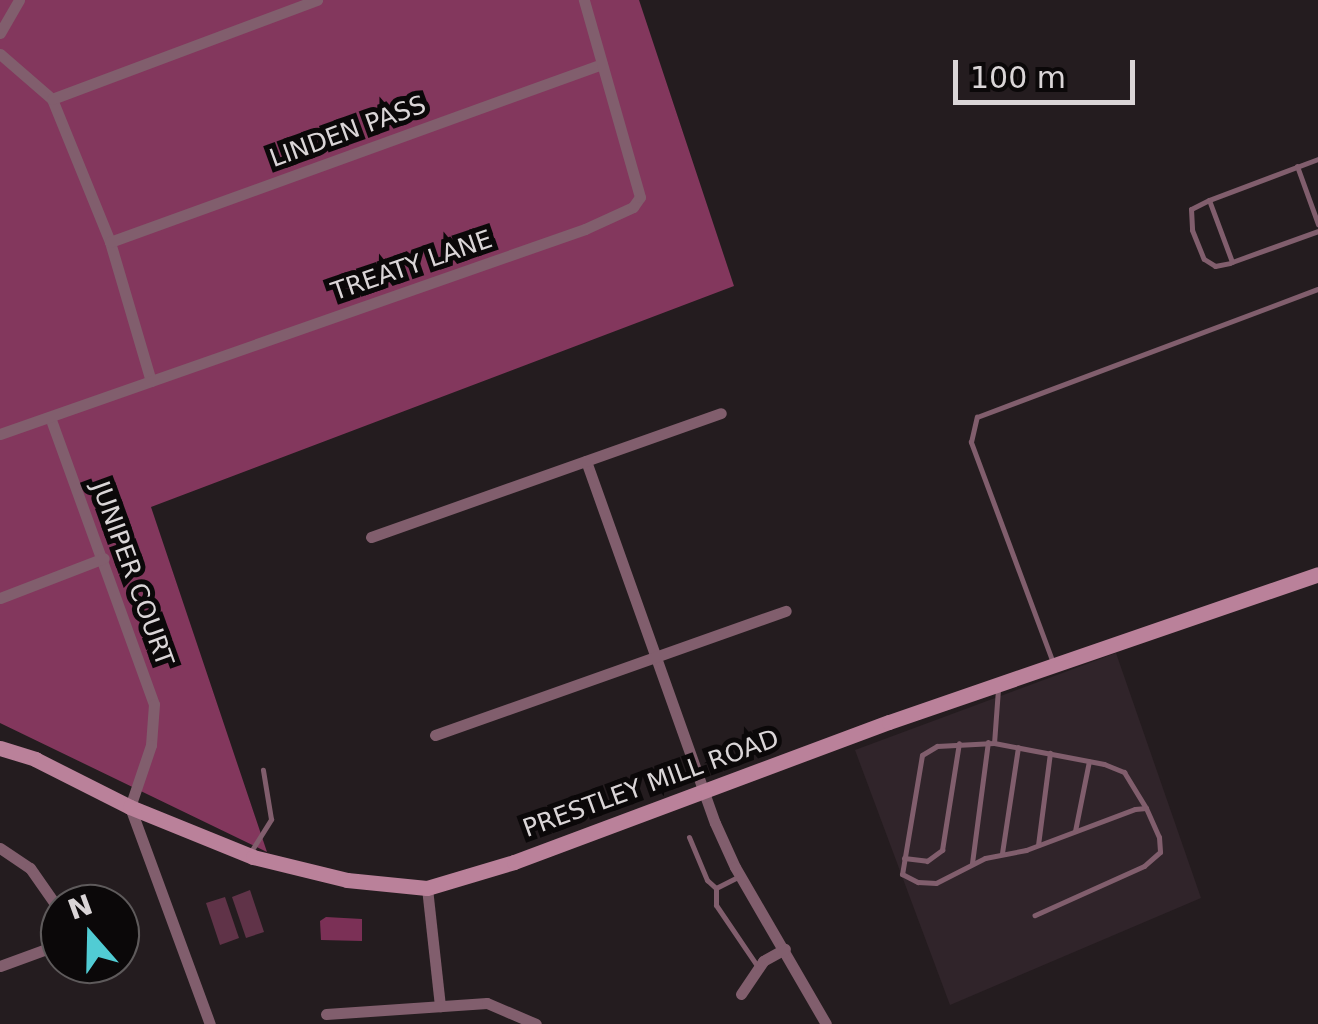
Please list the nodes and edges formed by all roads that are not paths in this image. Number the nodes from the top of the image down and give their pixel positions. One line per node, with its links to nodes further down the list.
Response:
1 (19, 0): 4 (street)
2 (317, 0): 7 (street)
3 (584, 0): 6 (street, TREATY LANE)
4 (0, 33)
5 (0, 54): 7 (street)
6 (602, 64): 12 (street, LINDEN PASS); 15 (street, TREATY LANE)
7 (52, 99): 12 (street)
8 (1318, 159): 9 (lane)
9 (1297, 166): 10 (lane); 11 (lane)
10 (1209, 200): 13 (lane); 13 (lane)
11 (1318, 228): 13 (lane)
12 (110, 242): 15 (street)
13 (1232, 262)
14 (1318, 289): 26 (lane)
15 (152, 382): 17 (street, TREATY LANE)
16 (720, 413): 19 (street)
17 (50, 417): 18 (street, TREATY LANE); 21 (street, JUNIPER COURT)
18 (0, 434)
19 (586, 461): 20 (street); 25 (street)
20 (370, 537)
21 (104, 558): 23 (street); 37 (street, JUNIPER COURT)
22 (1318, 574): 26 (street, PRESTLEY MILL ROAD)
23 (0, 598)
24 (786, 611): 25 (street)
25 (656, 658): 28 (street); 36 (street)
26 (1055, 668): 27 (street, PRESTLEY MILL ROAD)
27 (998, 686): 30 (lane); 36 (street, PRESTLEY MILL ROAD)
28 (435, 735)
29 (958, 743): 30 (lane); 45 (lane); 45 (lane)
30 (991, 743): 31 (lane); 46 (lane)
31 (1018, 747): 33 (lane); 44 (lane)
32 (0, 748): 37 (street, PRESTLEY MILL ROAD)
33 (1050, 754): 34 (lane); 41 (lane)
34 (1089, 761): 38 (lane); 39 (lane)
35 (263, 770): 43 (lane)
36 (703, 791): 47 (street); 49 (street, PRESTLEY MILL ROAD)
37 (130, 807): 43 (street, PRESTLEY MILL ROAD); 59 (street)
38 (1146, 808): 39 (lane); 51 (lane)
39 (1075, 832): 41 (lane)
40 (688, 837): 50 (lane)
41 (1038, 846): 44 (lane)
42 (0, 848): 48 (street)
43 (248, 855): 49 (street, PRESTLEY MILL ROAD)
44 (1002, 855): 46 (lane)
45 (904, 858): 46 (lane)
46 (972, 866)
47 (740, 876): 50 (lane); 52 (street)
48 (41, 884)
49 (427, 888): 57 (street)
50 (716, 888): 55 (lane)
51 (1035, 915)
52 (785, 949): 55 (street); 61 (street)
53 (40, 951): 54 (street)
54 (0, 966)
55 (758, 967): 56 (street)
56 (740, 994)
57 (440, 1006): 58 (street); 60 (street)
58 (326, 1014)
59 (210, 1024)
60 (536, 1024)
61 (826, 1024)

